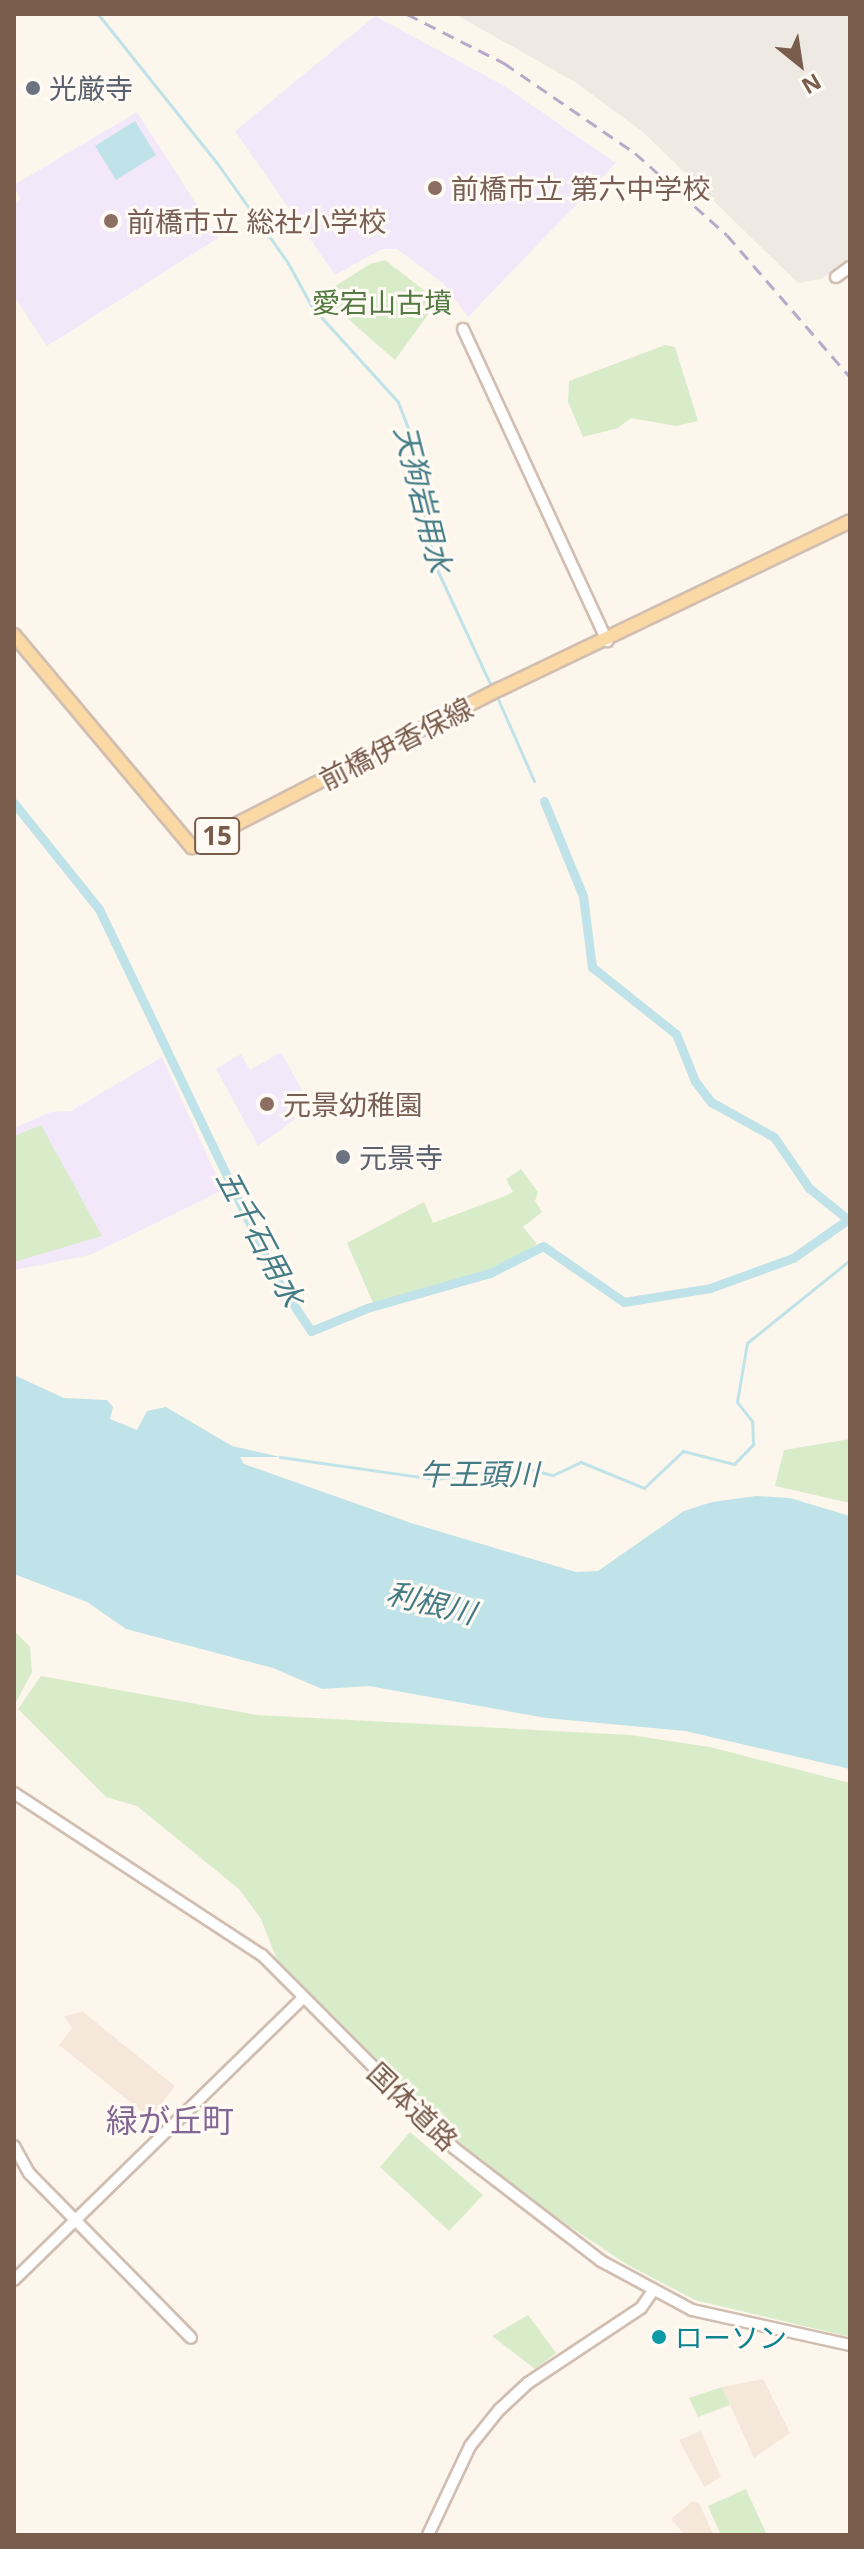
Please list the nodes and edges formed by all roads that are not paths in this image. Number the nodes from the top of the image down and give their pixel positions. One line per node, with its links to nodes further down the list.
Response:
1 (850, 267): 2 (street)
2 (836, 277)
3 (463, 329): 6 (street)
4 (850, 521): 6 (main road, 前橋伊香保線 / 15)
5 (14, 635): 6 (main road, 前橋伊香保線 / 15)
6 (607, 641)
7 (14, 1793): 8 (street, 国体道路)
8 (304, 1997): 12 (street); 14 (street, 国体道路)
9 (14, 2134): 11 (street)
10 (14, 2146): 11 (street)
11 (35, 2178): 12 (street)
12 (76, 2220): 13 (street); 15 (street)
13 (14, 2280)
14 (652, 2292): 16 (street, 国体道路); 17 (street)
15 (191, 2338)
16 (850, 2345)
17 (428, 2535)

